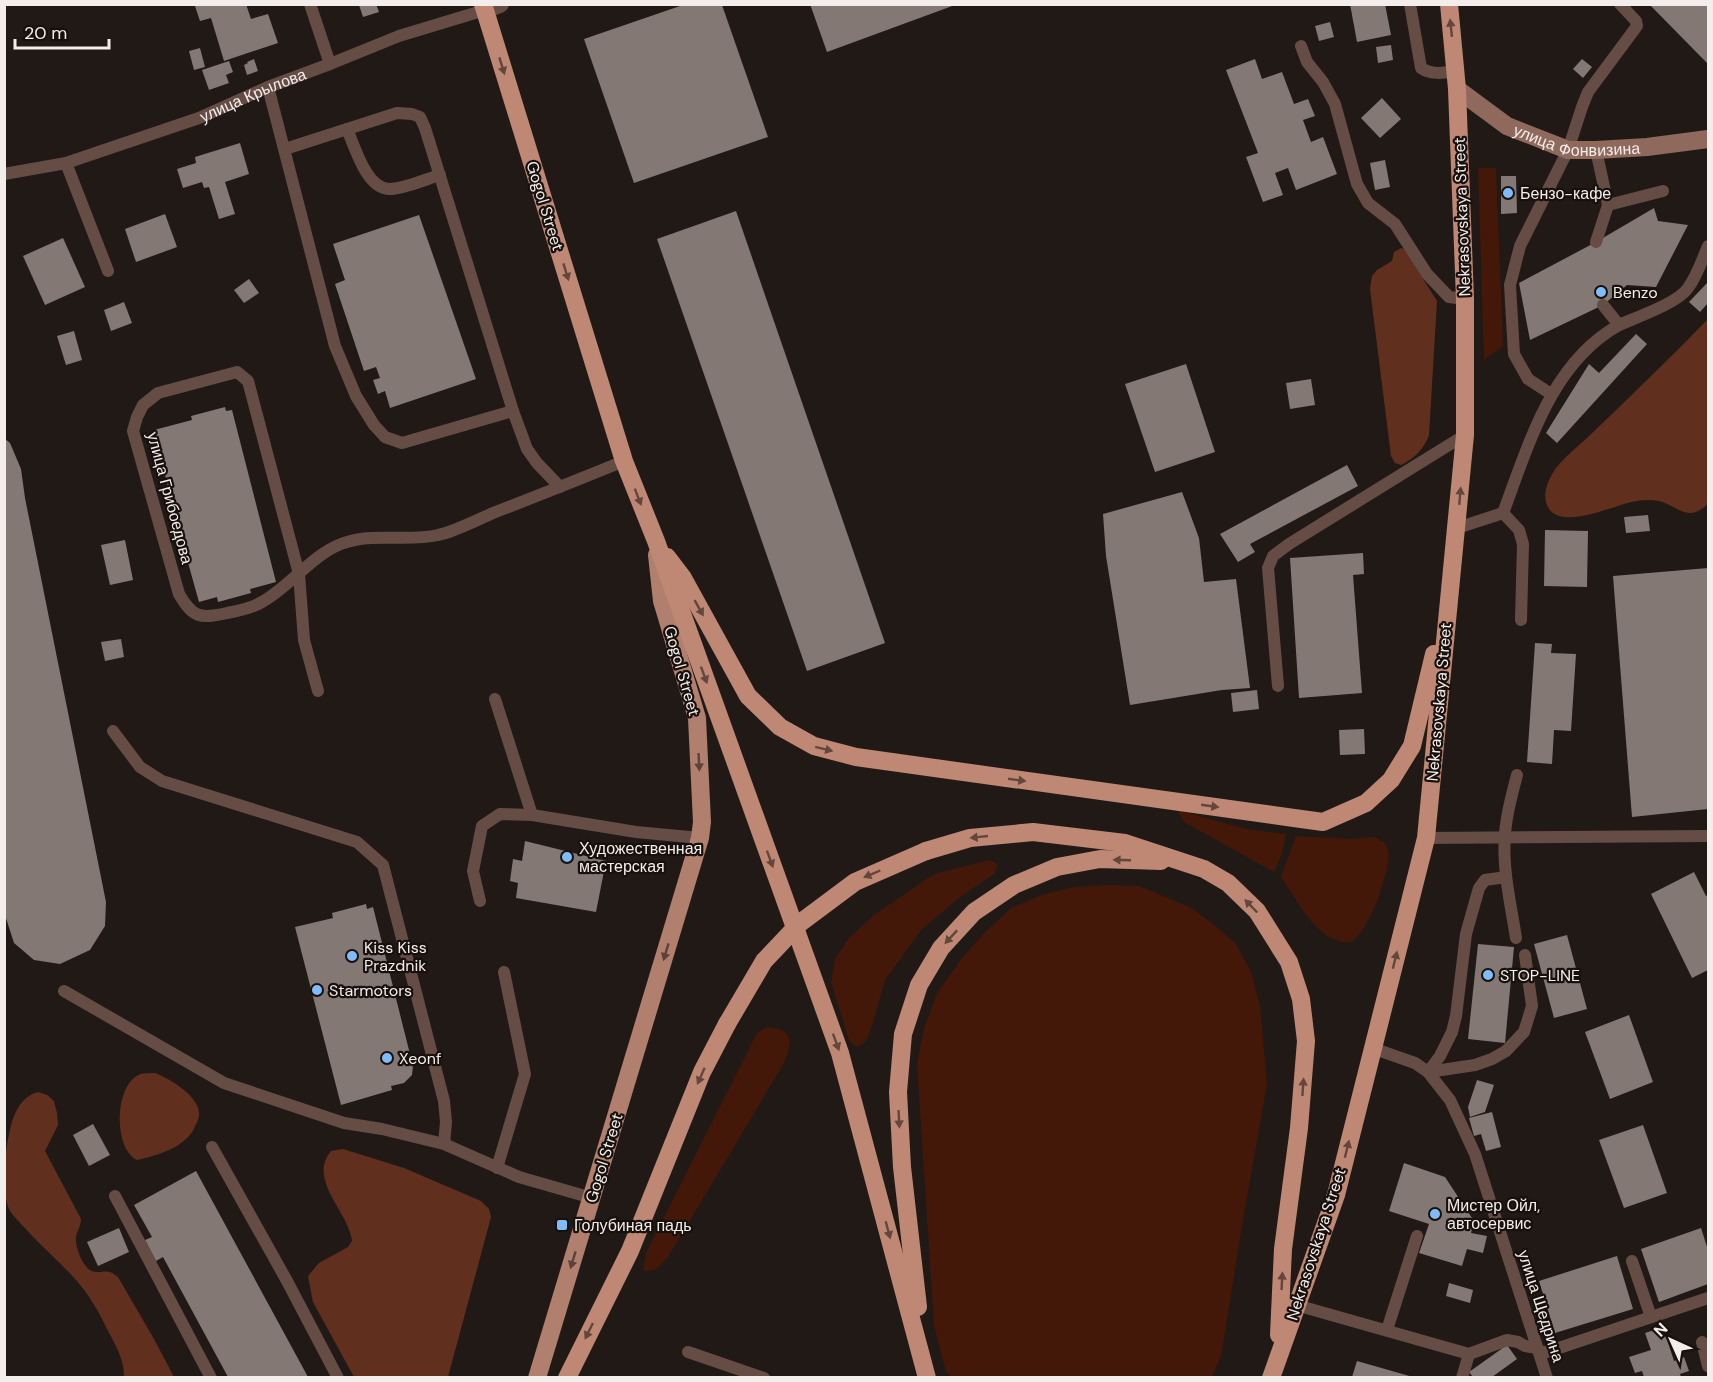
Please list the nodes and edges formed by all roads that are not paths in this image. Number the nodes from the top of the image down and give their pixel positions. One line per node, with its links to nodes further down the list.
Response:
1 (310, 4): 7 (lane)
2 (1410, 4): 8 (lane)
3 (1449, 4): 8 (highway, Nekrasovskaya Street, one-way to 3)
4 (1620, 4): 13 (lane)
5 (490, 6): 7 (lane, улица Крылова); 29 (highway, Gogol Street, one-way to 29)
6 (1301, 46): 23 (lane)
7 (330, 64): 9 (lane, улица Крылова)
8 (1456, 80): 13 (main road, улица Фонвизина); 23 (highway, Nekrasovskaya Street)
9 (268, 87): 12 (lane); 15 (lane, улица Крылова)
10 (347, 129): 12 (lane); 17 (lane); 17 (lane)
11 (1708, 139): 14 (main road, улица Фонвизина)
12 (285, 150): 27 (lane)
13 (1568, 150): 14 (main road, улица Фонвизина); 26 (lane)
14 (1596, 150): 19 (lane)
15 (66, 163): 16 (lane, улица Крылова); 22 (lane)
16 (4, 174)
17 (440, 175): 27 (lane)
18 (1663, 191): 19 (lane)
19 (1608, 205): 20 (lane)
20 (1596, 242)
21 (1708, 246): 25 (lane)
22 (108, 271)
23 (1465, 299): 28 (highway, Nekrasovskaya Street)
24 (1603, 305): 25 (lane)
25 (1619, 325): 26 (lane)
26 (1551, 394): 31 (lane)
27 (513, 411): 30 (lane)
28 (1465, 435): 32 (highway, Nekrasovskaya Street, one-way to 28); 37 (lane)
29 (624, 461): 30 (lane, улица Грибоедова); 33 (highway, Gogol Street, one-way to 33)
30 (560, 487): 34 (lane, улица Грибоедова)
31 (1503, 513): 32 (lane); 36 (lane)
32 (1457, 528): 35 (highway, Nekrasovskaya Street)
33 (656, 541): 35 (highway, one-way to 35); 45 (main road, Gogol Street, one-way to 45); 73 (highway, one-way to 73)
34 (299, 574): 34 (lane, улица Грибоедова); 38 (lane)
35 (1449, 591): 46 (highway, Nekrasovskaya Street)
36 (1521, 620)
37 (1278, 686)
38 (318, 691)
39 (495, 699): 42 (lane)
40 (113, 731): 56 (lane)
41 (1517, 774): 44 (lane)
42 (532, 815): 45 (lane); 49 (lane)
43 (1708, 836): 44 (lane)
44 (1504, 837): 46 (lane); 48 (lane)
45 (700, 838): 60 (main road, Gogol Street, one-way to 60)
46 (1426, 838): 54 (highway, Nekrasovskaya Street, one-way to 46)
47 (1181, 861): 71 (highway, one-way to 47); 73 (highway, one-way to 73); 77 (highway, one-way to 77, bridge)
48 (1506, 877): 50 (lane); 55 (lane)
49 (480, 901)
50 (1516, 939)
51 (1525, 955): 55 (lane)
52 (504, 972): 58 (lane)
53 (64, 991): 56 (lane)
54 (1372, 1048): 55 (lane, улица Щедрина); 64 (highway, Nekrasovskaya Street, one-way to 54)
55 (1428, 1072): 68 (lane, улица Щедрина)
56 (444, 1144): 58 (lane)
57 (212, 1148): 75 (lane)
58 (497, 1168): 60 (lane)
59 (115, 1196): 74 (lane)
60 (592, 1198): 76 (main road, Gogol Street, one-way to 76)
61 (1417, 1236): 66 (lane)
62 (1632, 1261): 65 (lane)
63 (1708, 1298): 65 (lane)
64 (1296, 1305): 66 (lane); 71 (highway, Nekrasovskaya Street)
65 (1651, 1317): 68 (lane)
66 (1387, 1330): 70 (lane)
67 (1702, 1342): 72 (lane)
68 (1537, 1348): 70 (lane); 81 (lane, улица Щедрина)
69 (688, 1352): 78 (lane)
70 (1469, 1354): 80 (lane)
71 (1278, 1360): 79 (highway, Nekrasovskaya Street)
72 (1708, 1366)
73 (926, 1373)
74 (211, 1377)
75 (338, 1377)
76 (537, 1377)
77 (567, 1377)
78 (764, 1377)
79 (1271, 1377)
80 (1462, 1377)
81 (1547, 1377)

